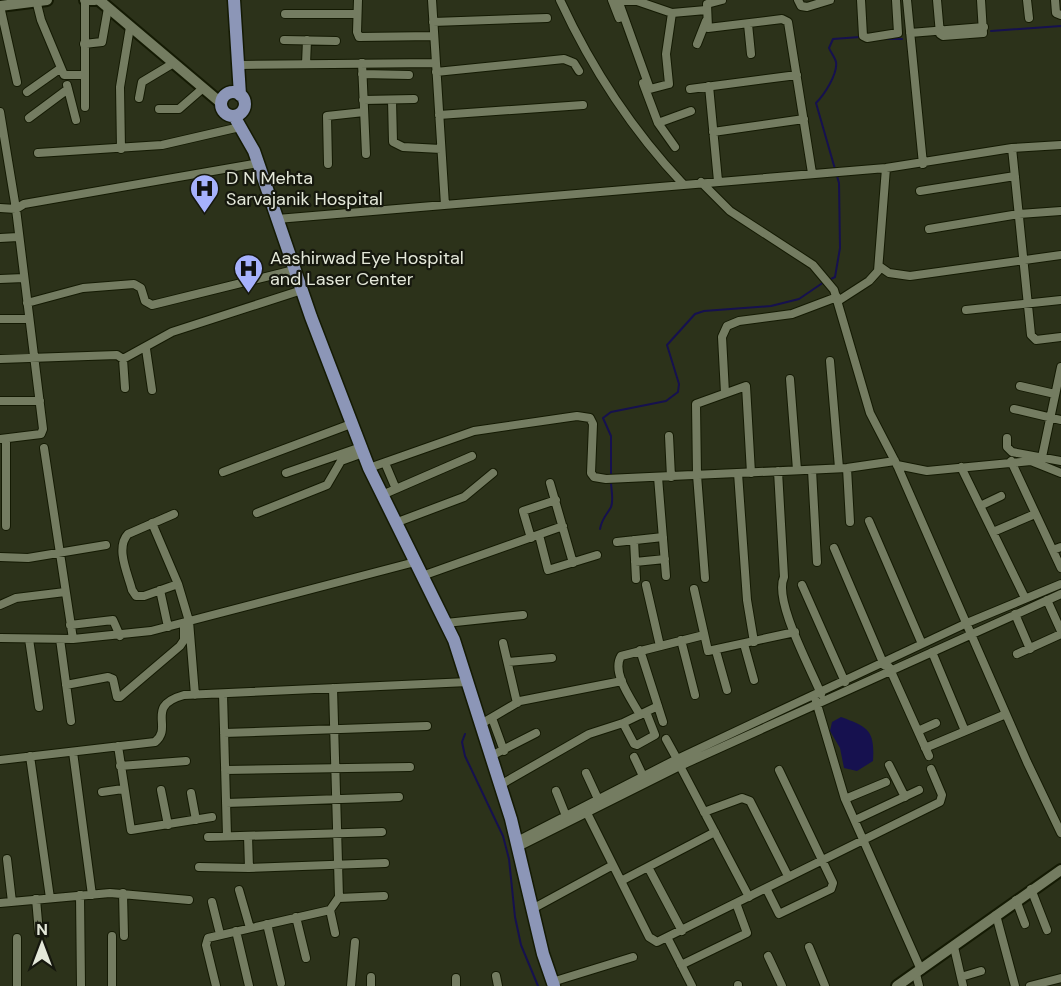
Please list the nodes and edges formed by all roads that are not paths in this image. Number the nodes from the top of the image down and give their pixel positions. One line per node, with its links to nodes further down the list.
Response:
1 (40, 0): 19 (street); 47 (street)
2 (85, 0): 3 (street); 38 (street)
3 (97, 0): 20 (street)
4 (234, 0): 45 (main road)
5 (358, 0): 24 (street)
6 (432, 0): 29 (street)
7 (560, 0): 94 (street)
8 (616, 0): 22 (street); 22 (street); 76 (street)
9 (722, 0): 21 (street)
10 (798, 0): 11 (street)
11 (830, 0)
12 (861, 0): 13 (street)
13 (896, 0)
14 (907, 0): 33 (street)
15 (937, 0): 32 (street)
16 (981, 0): 32 (street)
17 (1028, 0): 27 (street)
18 (1055, 0): 25 (street)
19 (5, 4): 53 (street)
20 (108, 8): 31 (street); 38 (street)
21 (706, 10): 22 (street); 28 (street)
22 (672, 13)
23 (285, 14): 24 (street)
24 (357, 14): 34 (street)
25 (1061, 15)
26 (547, 18): 29 (street)
27 (1029, 18)
28 (707, 20): 30 (street); 39 (street)
29 (433, 22): 34 (street)
30 (748, 24): 40 (street); 52 (street)
31 (130, 27): 43 (street); 82 (street)
32 (939, 30): 33 (street)
33 (910, 33): 88 (street)
34 (434, 36): 42 (street)
35 (284, 40): 36 (street)
36 (307, 40): 37 (street); 44 (street)
37 (336, 41)
38 (84, 44): 50 (street)
39 (697, 44)
40 (751, 54)
41 (362, 63): 42 (street); 44 (street); 49 (street)
42 (436, 63): 48 (street)
43 (172, 64): 56 (street); 60 (street)
44 (306, 64): 45 (street)
45 (238, 65): 59 (main road)
46 (579, 71): 48 (street)
47 (62, 72): 50 (street); 55 (street); 58 (street)
48 (436, 72): 71 (street)
49 (362, 74): 51 (street); 62 (street)
50 (84, 75): 66 (street)
51 (409, 75)
52 (797, 75): 54 (street); 74 (street)
53 (17, 82)
54 (709, 86): 57 (street); 77 (street)
55 (68, 89): 73 (street); 75 (street)
56 (202, 89): 64 (street); 67 (street)
57 (690, 89)
58 (27, 92)
59 (240, 95): 64 (main road); 72 (main road)
60 (140, 98)
61 (414, 99): 63 (street)
62 (363, 100): 63 (street); 70 (street)
63 (392, 100): 83 (street)
64 (221, 103): 72 (main road)
65 (583, 105): 71 (street)
66 (85, 107)
67 (159, 109)
68 (692, 111): 76 (street)
69 (0, 112): 98 (street)
70 (364, 112): 85 (street); 87 (street)
71 (439, 115): 83 (street)
72 (239, 117): 78 (main road); 78 (main road); 82 (street)
73 (29, 118)
74 (804, 119): 77 (street); 90 (street)
75 (76, 120)
76 (658, 123): 80 (street)
77 (713, 132): 92 (street)
78 (251, 144): 86 (main road)
79 (1061, 145): 81 (street)
80 (675, 147)
81 (1012, 148): 88 (street); 91 (street)
82 (122, 149): 84 (street)
83 (441, 149): 96 (street)
84 (38, 153)
85 (366, 154)
86 (259, 163): 98 (street); 101 (main road)
87 (328, 164)
88 (923, 164): 89 (street)
89 (885, 168): 90 (street); 107 (street)
90 (812, 173): 92 (street)
91 (1015, 176): 95 (street); 100 (street)
92 (718, 181): 93 (street)
93 (701, 182): 94 (street); 112 (street)
94 (683, 184): 96 (street)
95 (920, 191)
96 (445, 205): 101 (street)
97 (0, 208): 98 (street)
98 (16, 209): 103 (street)
99 (1061, 211): 100 (street)
100 (1019, 214): 102 (street); 106 (street)
101 (277, 219): 108 (main road)
102 (929, 229)
103 (18, 237): 104 (street); 109 (street)
104 (0, 238)
105 (1061, 255): 106 (street)
106 (1023, 259): 107 (street); 115 (street)
107 (879, 266): 112 (street)
108 (294, 270): 111 (main road); 114 (street)
109 (24, 278): 110 (street); 114 (street)
110 (0, 279)
111 (302, 290): 120 (street); 138 (main road)
112 (836, 296): 131 (street); 149 (street)
113 (1061, 300): 115 (street)
114 (27, 303): 117 (street)
115 (1028, 305): 116 (street); 119 (street)
116 (966, 310)
117 (29, 319): 118 (street); 121 (street)
118 (0, 320)
119 (1061, 338)
120 (146, 349): 122 (street); 130 (street)
121 (33, 358): 122 (street); 123 (street); 134 (street)
122 (123, 359): 129 (street)
123 (0, 360)
124 (830, 361): 152 (street)
125 (1061, 367): 127 (street)
126 (790, 379): 153 (street)
127 (1060, 379): 132 (street)
128 (1020, 386): 132 (street)
129 (125, 388)
130 (152, 390)
131 (725, 393): 160 (street); 162 (street)
132 (1055, 394): 136 (street)
133 (0, 401): 134 (street)
134 (40, 401): 141 (street)
135 (1014, 409): 136 (street)
136 (1050, 417): 137 (street); 145 (street)
137 (1061, 420)
138 (351, 424): 143 (main road); 156 (street)
139 (669, 436): 164 (street)
140 (1007, 438): 145 (street)
141 (3, 439): 178 (street)
142 (44, 448): 190 (street)
143 (362, 450): 151 (main road); 157 (street); 171 (street)
144 (472, 456): 166 (street)
145 (1042, 457): 147 (street)
146 (1011, 461): 150 (street); 161 (street); 172 (street)
147 (1061, 461)
148 (385, 463): 151 (street); 163 (street); 166 (street)
149 (896, 463): 150 (street); 152 (street); 218 (street)
150 (961, 467): 170 (street)
151 (369, 468): 167 (main road)
152 (843, 468): 154 (street); 176 (street)
153 (797, 470): 154 (street); 155 (street)
154 (812, 470): 196 (street)
155 (778, 471): 160 (street); 221 (street)
156 (223, 472)
157 (286, 473)
158 (493, 473): 175 (street)
159 (738, 473): 160 (street); 162 (street); 231 (street)
160 (751, 473)
161 (1061, 473)
162 (697, 475): 164 (street); 201 (street)
163 (658, 477): 164 (street); 182 (street)
164 (671, 477)
165 (550, 483): 169 (street)
166 (396, 489): 167 (street)
167 (382, 495): 175 (main road)
168 (1001, 496): 170 (street)
169 (555, 500): 179 (street); 183 (street)
170 (980, 506): 180 (street)
171 (257, 513)
172 (1035, 513): 180 (street); 189 (street)
173 (174, 514): 177 (street)
174 (869, 521): 234 (street)
175 (395, 522): 194 (main road)
176 (850, 522)
177 (152, 523): 203 (street); 208 (street)
178 (6, 526)
179 (563, 526): 181 (street); 197 (street)
180 (993, 532): 211 (street)
181 (539, 535): 183 (street); 197 (street)
182 (663, 537): 184 (street); 193 (street)
183 (531, 538): 199 (street)
184 (633, 540): 185 (street); 195 (street)
185 (617, 542)
186 (106, 545): 190 (street)
187 (1061, 547): 189 (street)
188 (834, 548): 243 (street)
189 (1053, 550): 198 (street)
190 (58, 551): 192 (street); 209 (street)
191 (597, 555): 197 (street)
192 (0, 557)
193 (665, 559): 195 (street); 200 (street)
194 (415, 562): 199 (main road); 216 (street)
195 (635, 562): 202 (street)
196 (817, 562)
197 (573, 563)
198 (1061, 568)
199 (422, 576): 217 (main road)
200 (666, 576)
201 (705, 578)
202 (636, 579)
203 (178, 584): 208 (street); 216 (street)
204 (1061, 584): 211 (street)
205 (646, 585): 235 (street)
206 (802, 585): 248 (street)
207 (694, 589): 224 (street)
208 (160, 590): 220 (street)
209 (65, 592): 213 (street); 219 (street)
210 (1061, 594): 212 (street)
211 (1025, 598): 218 (street)
212 (1047, 600): 214 (street); 222 (street)
213 (0, 605)
214 (1015, 614): 223 (street); 236 (street)
215 (523, 615): 217 (street)
216 (187, 622): 220 (street); 249 (street); 253 (street)
217 (446, 623): 247 (main road)
218 (967, 623): 223 (street); 234 (street)
219 (70, 625): 225 (street); 229 (street)
220 (168, 627): 225 (street)
221 (795, 632): 231 (street); 255 (street)
222 (1061, 633): 236 (street)
223 (971, 634): 239 (street); 260 (street)
224 (704, 635): 230 (street); 238 (street)
225 (120, 636): 229 (street)
226 (0, 638): 227 (street)
227 (29, 639): 228 (street); 258 (street)
228 (60, 639): 229 (street); 249 (street)
229 (73, 639)
230 (681, 640): 235 (street); 254 (street)
231 (754, 642): 233 (street)
232 (503, 643): 242 (street)
233 (744, 644): 238 (street); 245 (street)
234 (922, 644): 243 (street)
235 (660, 646): 237 (street)
236 (1030, 649): 240 (street)
237 (640, 650): 246 (street); 257 (street)
238 (716, 651): 251 (street)
239 (932, 652): 244 (street); 268 (street)
240 (1017, 654)
241 (552, 658): 242 (street)
242 (507, 662): 256 (street)
243 (885, 662): 244 (street); 248 (street)
244 (889, 672): 255 (street); 269 (street)
245 (754, 680)
246 (622, 681): 256 (street); 259 (street)
247 (468, 682): 250 (street); 262 (main road)
248 (844, 682): 255 (street)
249 (66, 685): 261 (street)
250 (333, 688): 252 (street); 267 (street)
251 (727, 690)
252 (223, 694): 253 (street); 270 (street)
253 (195, 695): 273 (street)
254 (695, 695)
255 (817, 698): 283 (street); 304 (street)
256 (517, 703): 262 (street)
257 (658, 706): 259 (street); 263 (street)
258 (39, 707)
259 (643, 713): 264 (street); 264 (street)
260 (1006, 714): 268 (street); 316 (street)
261 (71, 721)
262 (486, 721): 275 (street); 278 (main road)
263 (663, 722)
264 (623, 723): 294 (street)
265 (936, 723): 269 (street)
266 (427, 726): 267 (street)
267 (334, 728): 270 (street); 287 (street)
268 (965, 730): 274 (street)
269 (918, 731): 274 (street)
270 (224, 733): 289 (street)
271 (536, 733): 275 (street)
272 (666, 739): 283 (street)
273 (118, 747): 276 (street); 285 (street)
274 (925, 748): 279 (street)
275 (504, 751): 278 (street)
276 (72, 752): 277 (street); 338 (street)
277 (30, 756): 281 (street); 342 (street)
278 (491, 756): 294 (main road)
279 (929, 756)
280 (634, 757): 292 (street)
281 (0, 760)
282 (186, 761): 285 (street)
283 (678, 763): 292 (street); 307 (street); 308 (street)
284 (889, 765): 302 (street)
285 (120, 766): 295 (street)
286 (410, 767): 287 (street)
287 (335, 768): 289 (street); 305 (street)
288 (931, 769): 321 (street)
289 (225, 770): 306 (street)
290 (779, 770): 323 (street)
291 (586, 773): 303 (street)
292 (643, 777): 303 (street)
293 (886, 782): 304 (street)
294 (500, 784): 322 (main road)
295 (123, 789): 299 (street); 313 (street)
296 (161, 790): 313 (street)
297 (919, 790): 302 (street)
298 (556, 791): 309 (street)
299 (102, 792)
300 (191, 793): 311 (street)
301 (399, 797): 305 (street)
302 (905, 797): 312 (street)
303 (598, 799): 307 (street)
304 (845, 799): 312 (street)
305 (336, 801): 306 (street); 317 (street)
306 (226, 803): 318 (street)
307 (586, 810): 309 (street); 322 (street); 326 (street)
308 (704, 812): 315 (street); 332 (street)
309 (566, 816): 322 (street)
310 (212, 818): 311 (street)
311 (196, 820): 313 (street)
312 (855, 820): 321 (street)
313 (168, 825)
314 (382, 832): 317 (street)
315 (715, 832): 329 (street); 341 (street)
316 (1061, 833)
317 (337, 834): 319 (street); 327 (street)
318 (227, 836): 319 (street); 320 (street)
319 (248, 836): 330 (street)
320 (208, 837)
321 (863, 838): 323 (street); 375 (street)
322 (517, 844): 351 (main road)
323 (824, 858): 332 (street); 334 (street)
324 (7, 859): 347 (street)
325 (385, 863): 327 (street)
326 (614, 865): 333 (street); 351 (street)
327 (340, 866): 330 (street); 343 (street)
328 (199, 867): 330 (street)
329 (648, 867): 333 (street); 360 (street)
330 (249, 868)
331 (1060, 873): 335 (street)
332 (788, 876): 334 (street)
333 (621, 881): 367 (street)
334 (766, 888): 341 (street)
335 (1031, 889): 346 (street); 358 (street)
336 (239, 890): 357 (street)
337 (123, 893): 338 (street); 345 (street); 365 (street)
338 (92, 895): 339 (street)
339 (80, 896): 342 (street); 385 (street)
340 (384, 896): 343 (street)
341 (749, 897): 350 (street)
342 (50, 898): 344 (street)
343 (339, 898): 352 (street)
344 (36, 900): 347 (street); 361 (street)
345 (189, 900)
346 (1016, 900): 353 (street); 356 (street)
347 (12, 902): 349 (street)
348 (212, 902): 363 (street)
349 (0, 903)
350 (736, 903): 360 (street); 374 (street)
351 (534, 908): 382 (main road)
352 (330, 910): 354 (street); 362 (street)
353 (996, 915): 370 (street); 398 (street)
354 (296, 917): 355 (street); 373 (street)
355 (267, 924): 357 (street); 381 (street)
356 (1025, 924)
357 (250, 928): 359 (street)
358 (1047, 930)
359 (236, 931): 363 (street); 388 (street)
360 (682, 931): 367 (street)
361 (39, 933)
362 (335, 933)
363 (220, 934): 387 (street)
364 (112, 936): 386 (street)
365 (124, 936)
366 (17, 938): 384 (street)
367 (668, 939): 374 (street)
368 (355, 942): 389 (street)
369 (809, 947): 394 (street)
370 (954, 947): 375 (street); 379 (street)
371 (768, 956): 393 (street)
372 (633, 957): 382 (street)
373 (306, 958)
374 (681, 965): 392 (street)
375 (919, 972): 395 (street); 396 (street)
376 (981, 972): 379 (street)
377 (496, 976): 391 (street)
378 (371, 977): 390 (street)
379 (961, 977): 397 (street)
380 (1061, 978): 383 (street)
381 (281, 983)
382 (553, 984)
383 (1044, 984): 399 (street)
384 (17, 986)
385 (81, 986)
386 (112, 986)
387 (216, 986)
388 (249, 986)
389 (351, 986)
390 (371, 986)
391 (498, 986)
392 (692, 986)
393 (782, 986)
394 (825, 986)
395 (897, 986)
396 (919, 986)
397 (963, 986)
398 (1015, 986)
399 (1030, 986)

